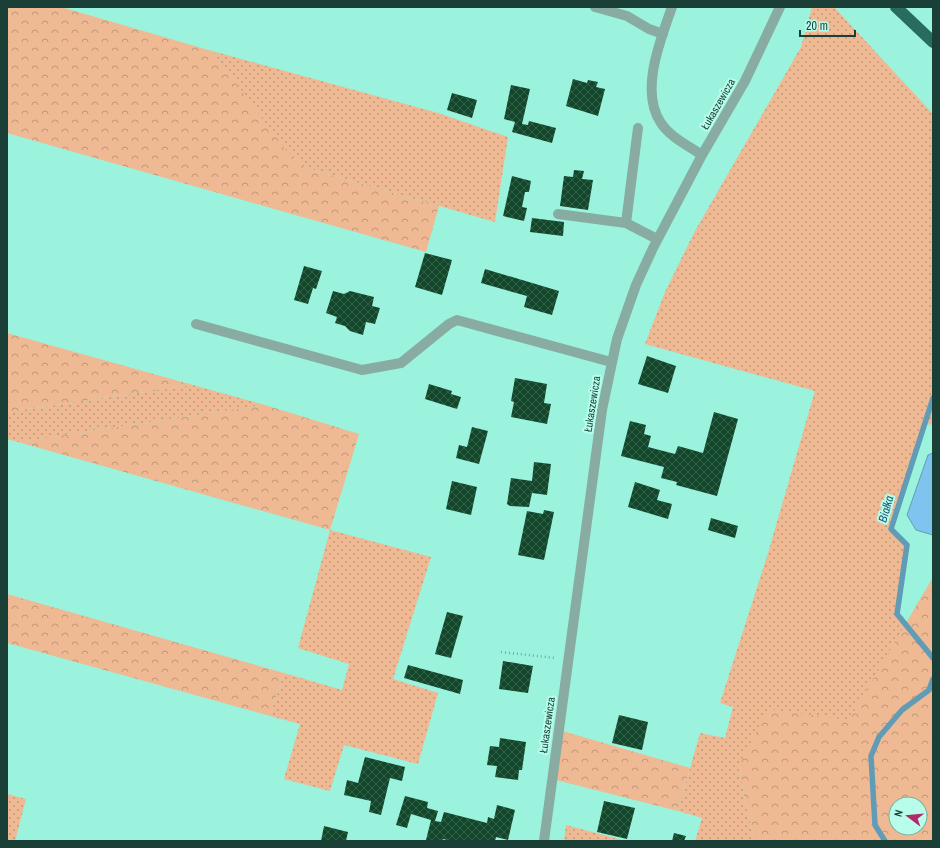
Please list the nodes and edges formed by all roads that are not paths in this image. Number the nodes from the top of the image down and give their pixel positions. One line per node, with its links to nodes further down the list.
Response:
1 (594, 7): 5 (street)
2 (672, 7): 5 (street)
3 (780, 7): 8 (street, Łukaszewicza)
4 (896, 7): 6 (highway)
5 (663, 34): 8 (street)
6 (933, 42)
7 (638, 128): 10 (street)
8 (702, 155): 11 (street, Łukaszewicza)
9 (558, 214): 10 (street)
10 (626, 223): 11 (street)
11 (657, 240): 13 (street, Łukaszewicza)
12 (196, 324): 13 (street)
13 (612, 362): 14 (street, Łukaszewicza)
14 (544, 841)

